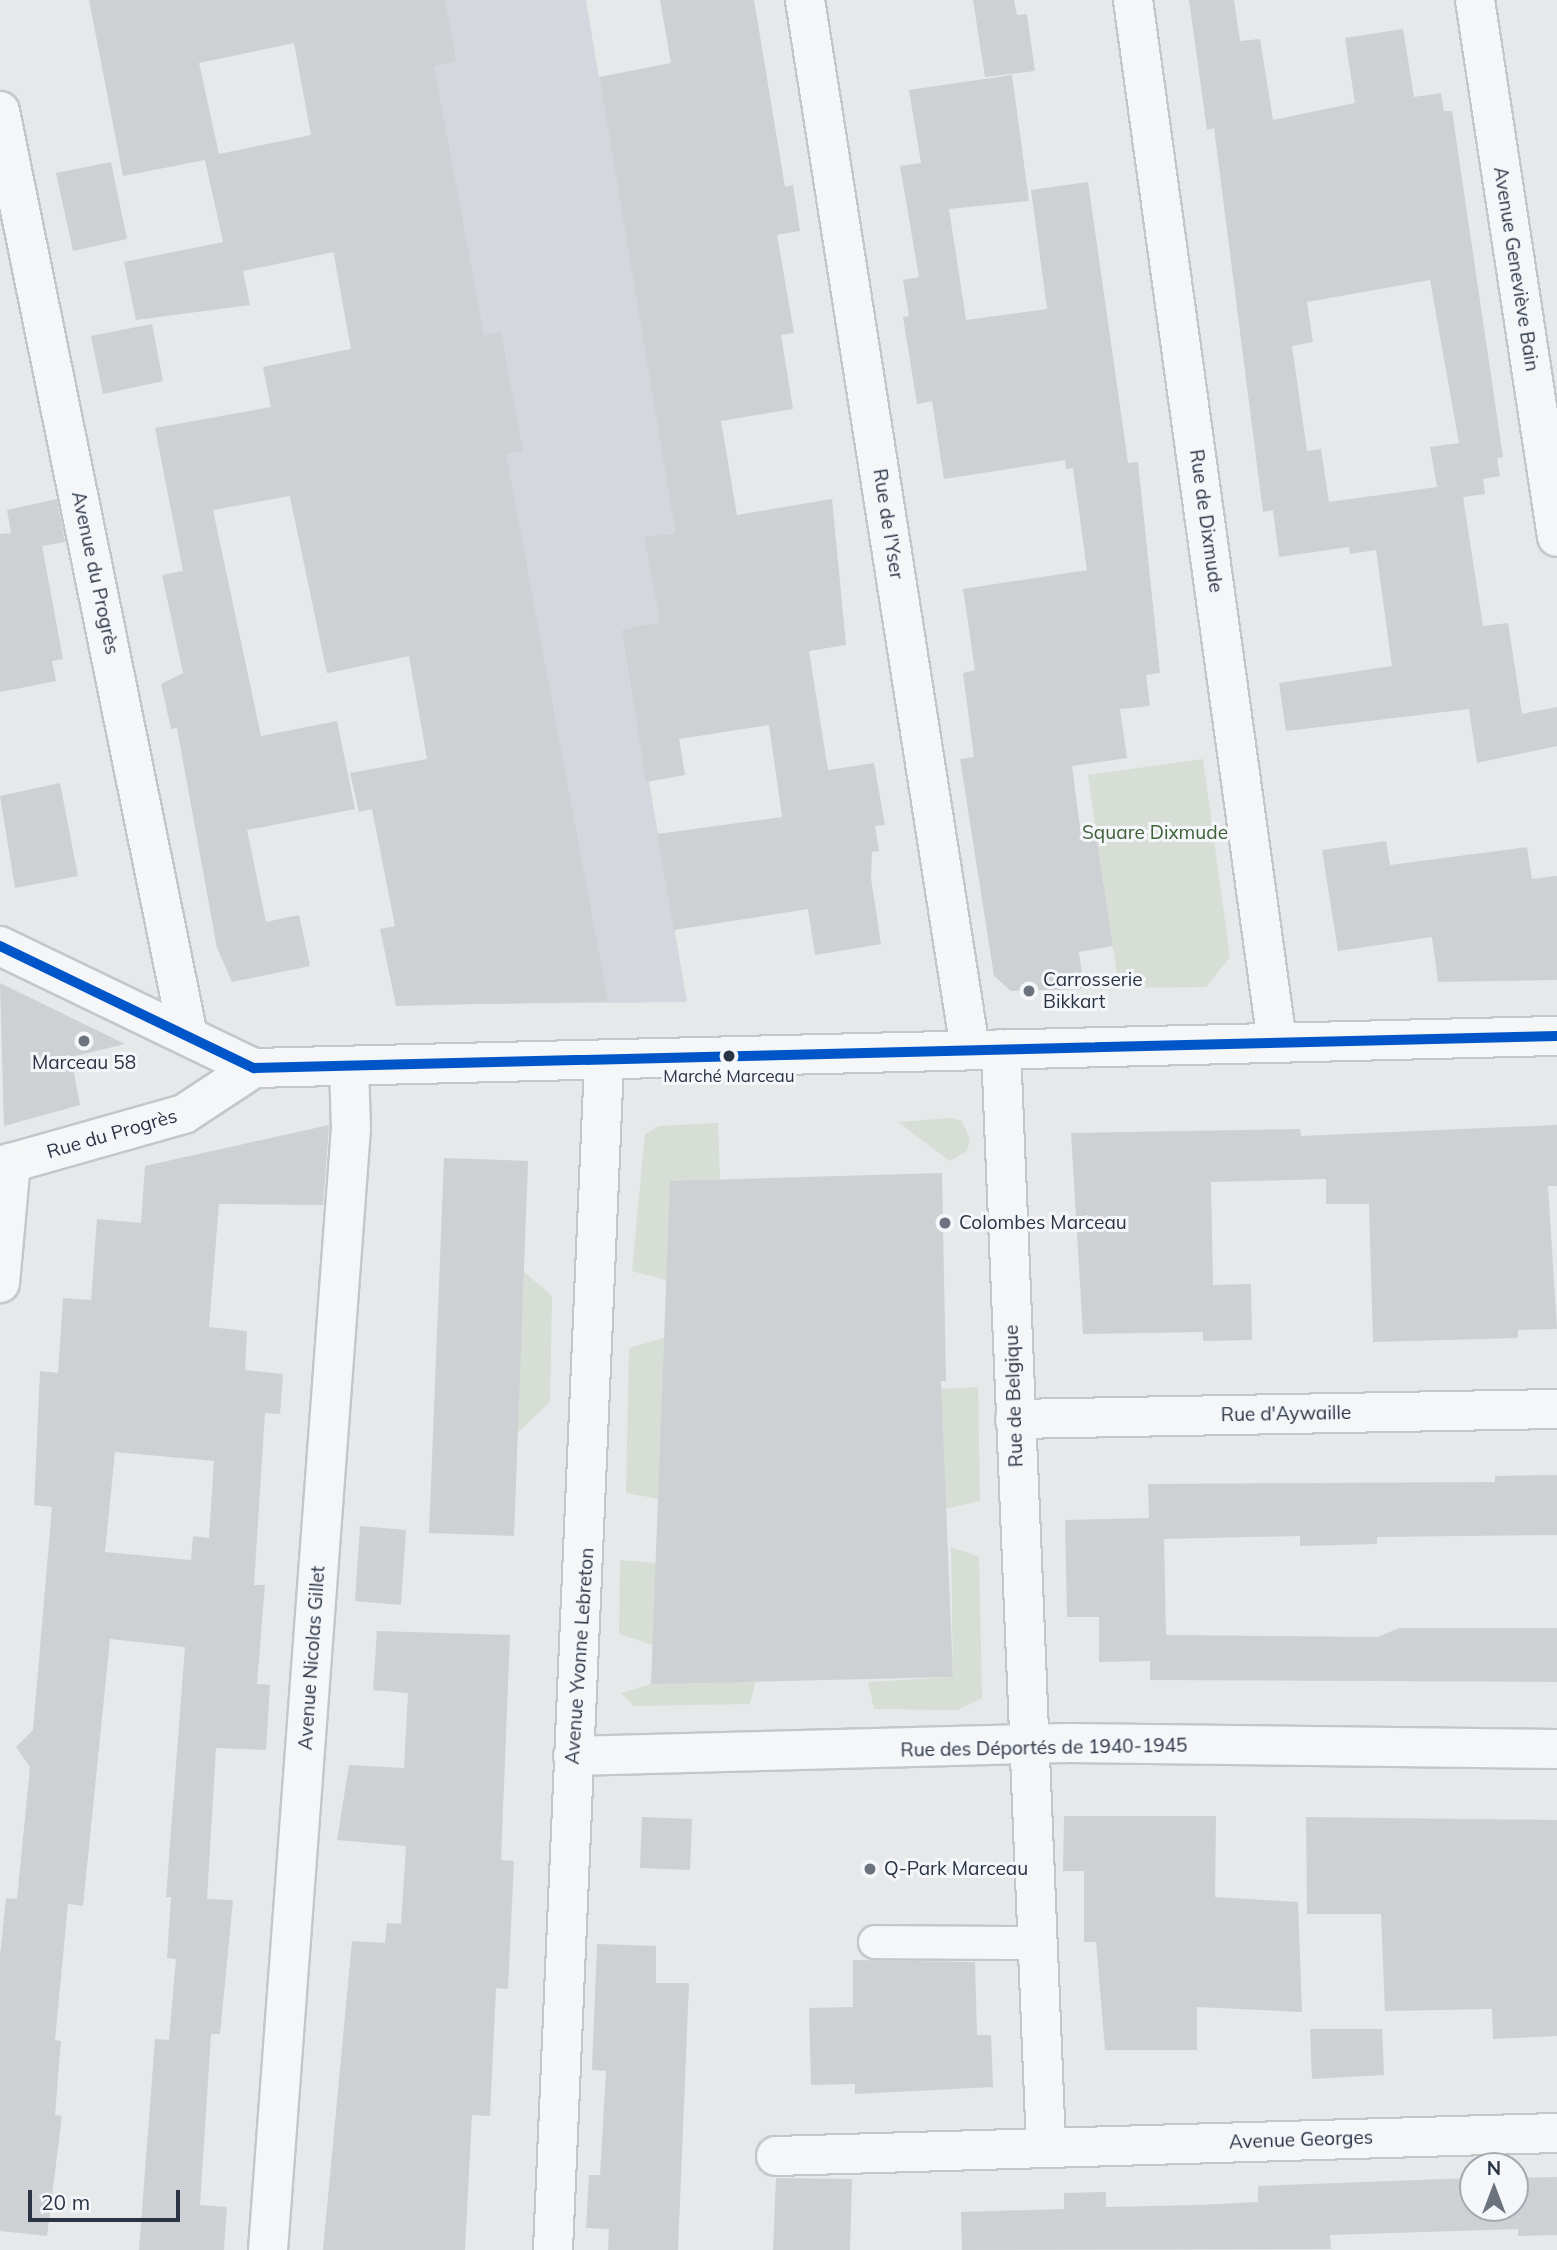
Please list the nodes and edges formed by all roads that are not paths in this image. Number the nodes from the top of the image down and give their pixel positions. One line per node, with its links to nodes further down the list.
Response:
1 (805, 0): 10 (street, Rue de l'Yser)
2 (1133, 0): 9 (street, Rue de Dixmude)
3 (1475, 0): 5 (street, Avenue Geneviève Bain)
4 (0, 111): 7 (street, Avenue du Progrès)
5 (1557, 537)
6 (0, 946): 7 (street)
7 (188, 1036): 13 (street)
8 (1557, 1036): 9 (street)
9 (1277, 1042): 10 (street)
10 (986, 1049): 11 (street); 17 (street, Rue de Belgique)
11 (604, 1062): 12 (street); 20 (street, Avenue Yvonne Lebreton)
12 (349, 1067): 13 (street); 26 (street, Avenue Nicolas Gillet)
13 (254, 1068): 14 (street, Rue du Progrès)
14 (6, 1164): 15 (street)
15 (0, 1283)
16 (1557, 1409): 17 (street, Rue d'Aywaille)
17 (1015, 1419): 18 (street, Rue de Belgique)
18 (1028, 1744): 19 (street, Rue des Déportés de 1940-1945); 20 (street, Rue des Déportés de 1940-1945); 22 (street)
19 (1557, 1749)
20 (573, 1756): 27 (street, Avenue Yvonne Lebreton)
21 (875, 1942): 22 (lane)
22 (1035, 1943): 24 (street)
23 (1557, 2133): 24 (street, Avenue Georges)
24 (1046, 2147): 25 (street, Avenue Georges)
25 (776, 2155)
26 (268, 2250)
27 (554, 2250)

